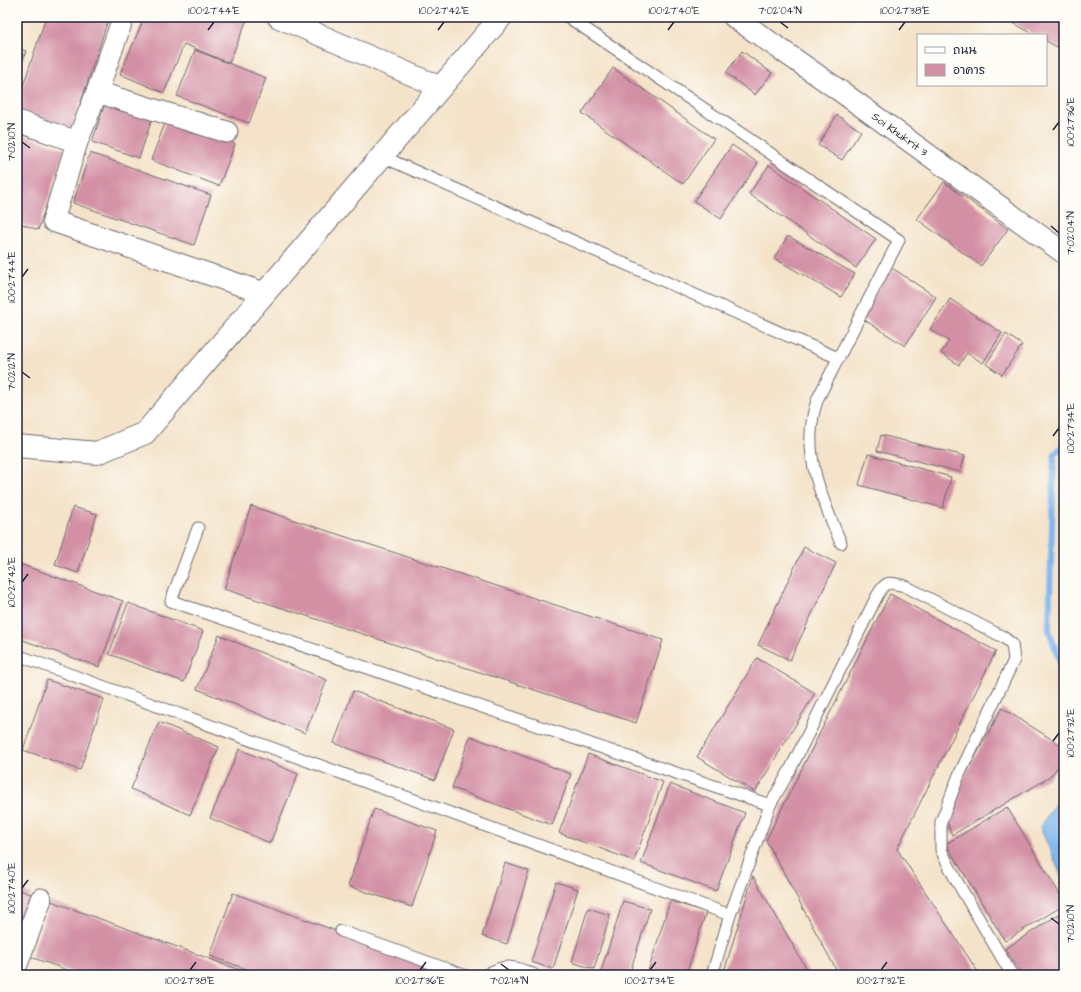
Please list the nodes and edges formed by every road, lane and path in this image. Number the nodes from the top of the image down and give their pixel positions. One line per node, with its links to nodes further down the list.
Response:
1 (278, 17): 6 (street)
2 (500, 17): 6 (street)
3 (568, 17): 14 (lane)
4 (734, 17): 12 (street, Soi Khukrit 3)
5 (122, 22): 7 (street)
6 (440, 88): 11 (street)
7 (97, 92): 9 (street); 10 (street)
8 (17, 121): 10 (street)
9 (227, 132)
10 (77, 142): 13 (street)
11 (382, 156): 13 (street); 14 (lane)
12 (1064, 253)
13 (264, 293): 15 (street)
14 (838, 358): 17 (lane)
15 (17, 446)
16 (198, 528): 19 (lane)
17 (841, 543)
18 (17, 655): 21 (lane)
19 (770, 805): 21 (lane); 28 (lane)
20 (42, 899): 23 (street)
21 (730, 915): 27 (lane)
22 (341, 931): 24 (lane)
23 (17, 964)
24 (464, 975)
25 (486, 975): 26 (lane)
26 (535, 975)
27 (712, 975)
28 (1012, 975)

